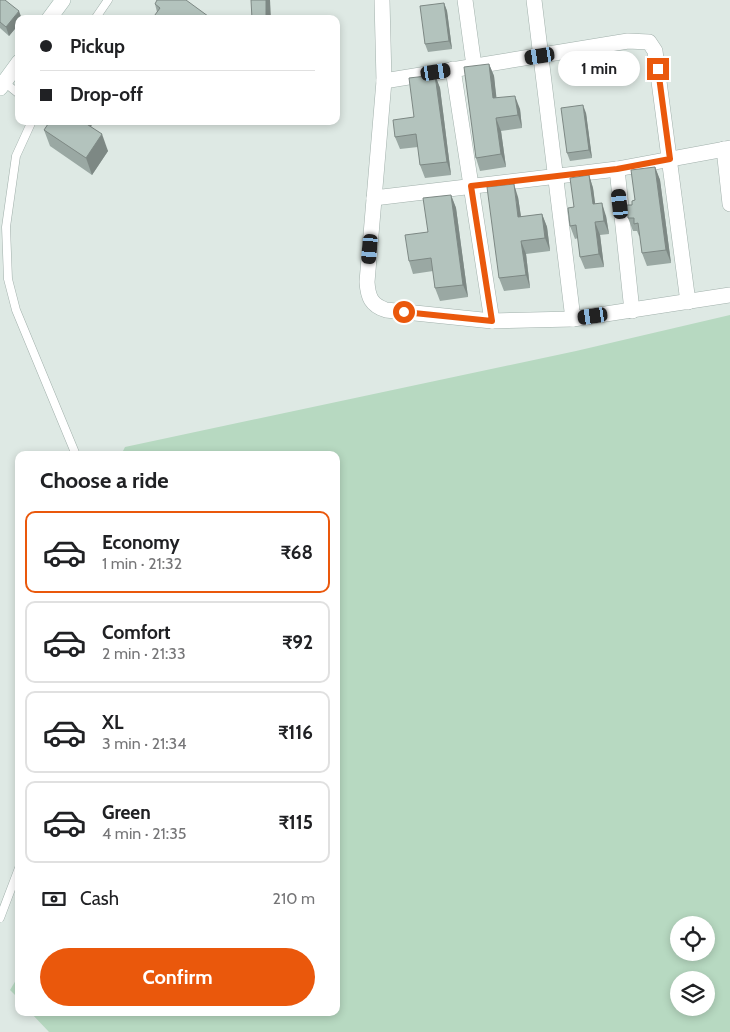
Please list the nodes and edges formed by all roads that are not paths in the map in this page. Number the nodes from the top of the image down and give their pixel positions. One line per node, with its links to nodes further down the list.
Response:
1 (63, 0): 6 (street)
2 (108, 0): 7 (lane)
3 (382, 0): 12 (street)
4 (465, 0): 9 (street)
5 (534, 0): 8 (street)
6 (52, 15)
7 (98, 15)
8 (540, 56): 9 (street); 17 (street); 19 (street)
9 (474, 66): 11 (street)
10 (15, 67): 13 (street)
11 (453, 69): 12 (street); 20 (street)
12 (384, 81): 21 (street)
13 (2, 85): 14 (lane)
14 (15, 92)
15 (30, 125): 28 (lane)
16 (727, 148): 17 (street); 22 (street)
17 (670, 159): 18 (street); 24 (street)
18 (617, 169): 19 (street); 25 (street)
19 (556, 177): 20 (street); 26 (street)
20 (471, 186): 21 (street); 27 (street)
21 (374, 198): 27 (street)
22 (730, 204)
23 (730, 296): 24 (street)
24 (688, 302): 25 (street)
25 (632, 311): 26 (street)
26 (573, 319): 27 (street)
27 (492, 321)
28 (74, 451)
29 (15, 879): 30 (lane)
30 (0, 918)

